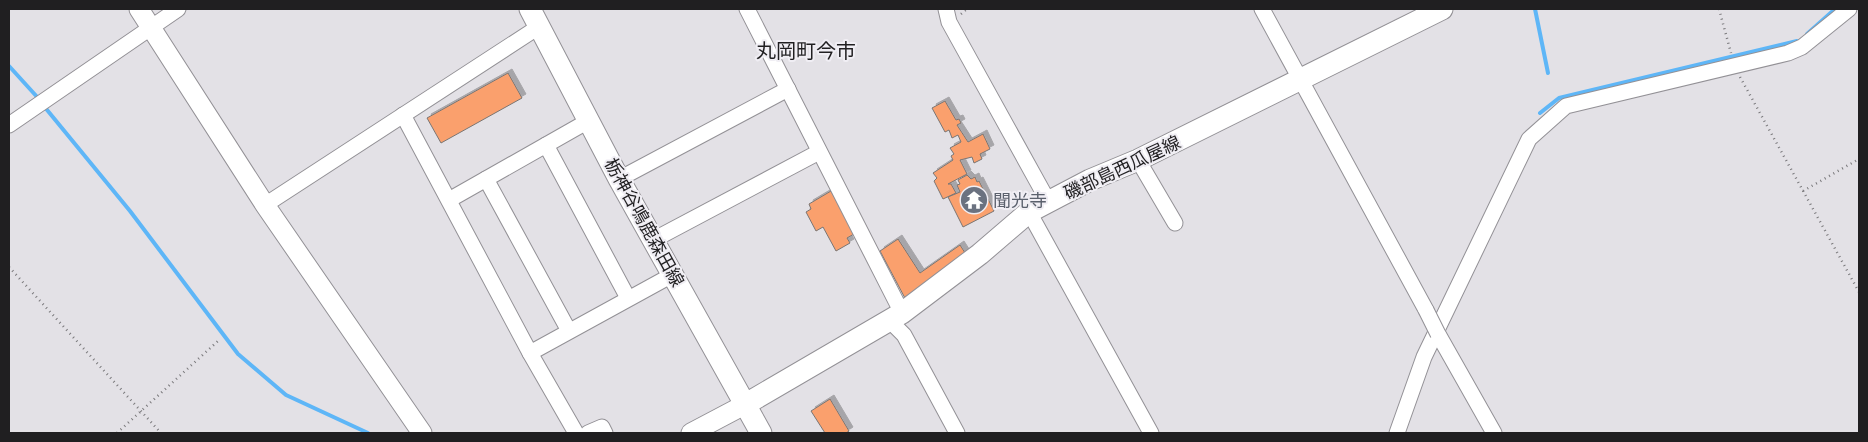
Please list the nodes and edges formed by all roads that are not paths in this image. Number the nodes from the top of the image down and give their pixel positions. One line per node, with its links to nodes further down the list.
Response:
1 (139, 9): 9 (street)
2 (178, 9): 9 (street)
3 (748, 9): 11 (street)
4 (946, 9): 21 (street)
5 (1262, 9): 10 (street)
6 (1442, 9): 10 (main road, 磯部島西瓜屋線)
7 (1849, 9): 40 (street)
8 (535, 18): 12 (street); 13 (main road, 栃神谷鳴鹿森田線)
9 (150, 27): 14 (street); 22 (street)
10 (1301, 80): 17 (main road, 磯部島西瓜屋線); 41 (street, bridge)
11 (788, 89): 16 (street); 19 (street)
12 (403, 115): 20 (street); 22 (street)
13 (590, 120): 15 (street); 19 (main road, 栃神谷鳴鹿森田線)
14 (9, 125)
15 (546, 145): 18 (street); 27 (street)
16 (820, 152): 25 (street); 28 (street)
17 (1138, 160): 21 (main road, 磯部島西瓜屋線); 24 (street)
18 (486, 179): 20 (street); 29 (street)
19 (619, 179): 25 (main road, 栃神谷鳴鹿森田線)
20 (449, 200): 30 (street)
21 (1048, 201): 23 (main road, 磯部島西瓜屋線)
22 (265, 205): 32 (street)
23 (1029, 212): 28 (main road, 磯部島西瓜屋線); 39 (street)
24 (1175, 222)
25 (655, 239): 26 (main road, 栃神谷鳴鹿森田線)
26 (674, 274): 27 (street); 31 (main road, 栃神谷鳴鹿森田線)
27 (628, 298): 29 (street)
28 (896, 317): 31 (main road, 磯部島西瓜屋線); 38 (street)
29 (569, 332): 30 (street)
30 (530, 353): 33 (street)
31 (746, 404): 36 (street); 37 (main road, 栃神谷鳴鹿森田線)
32 (422, 433)
33 (576, 433)
34 (588, 433): 35 (street)
35 (605, 433)
36 (691, 433)
37 (762, 433)
38 (957, 433)
39 (1151, 433)
40 (1397, 433)
41 (1494, 433)

